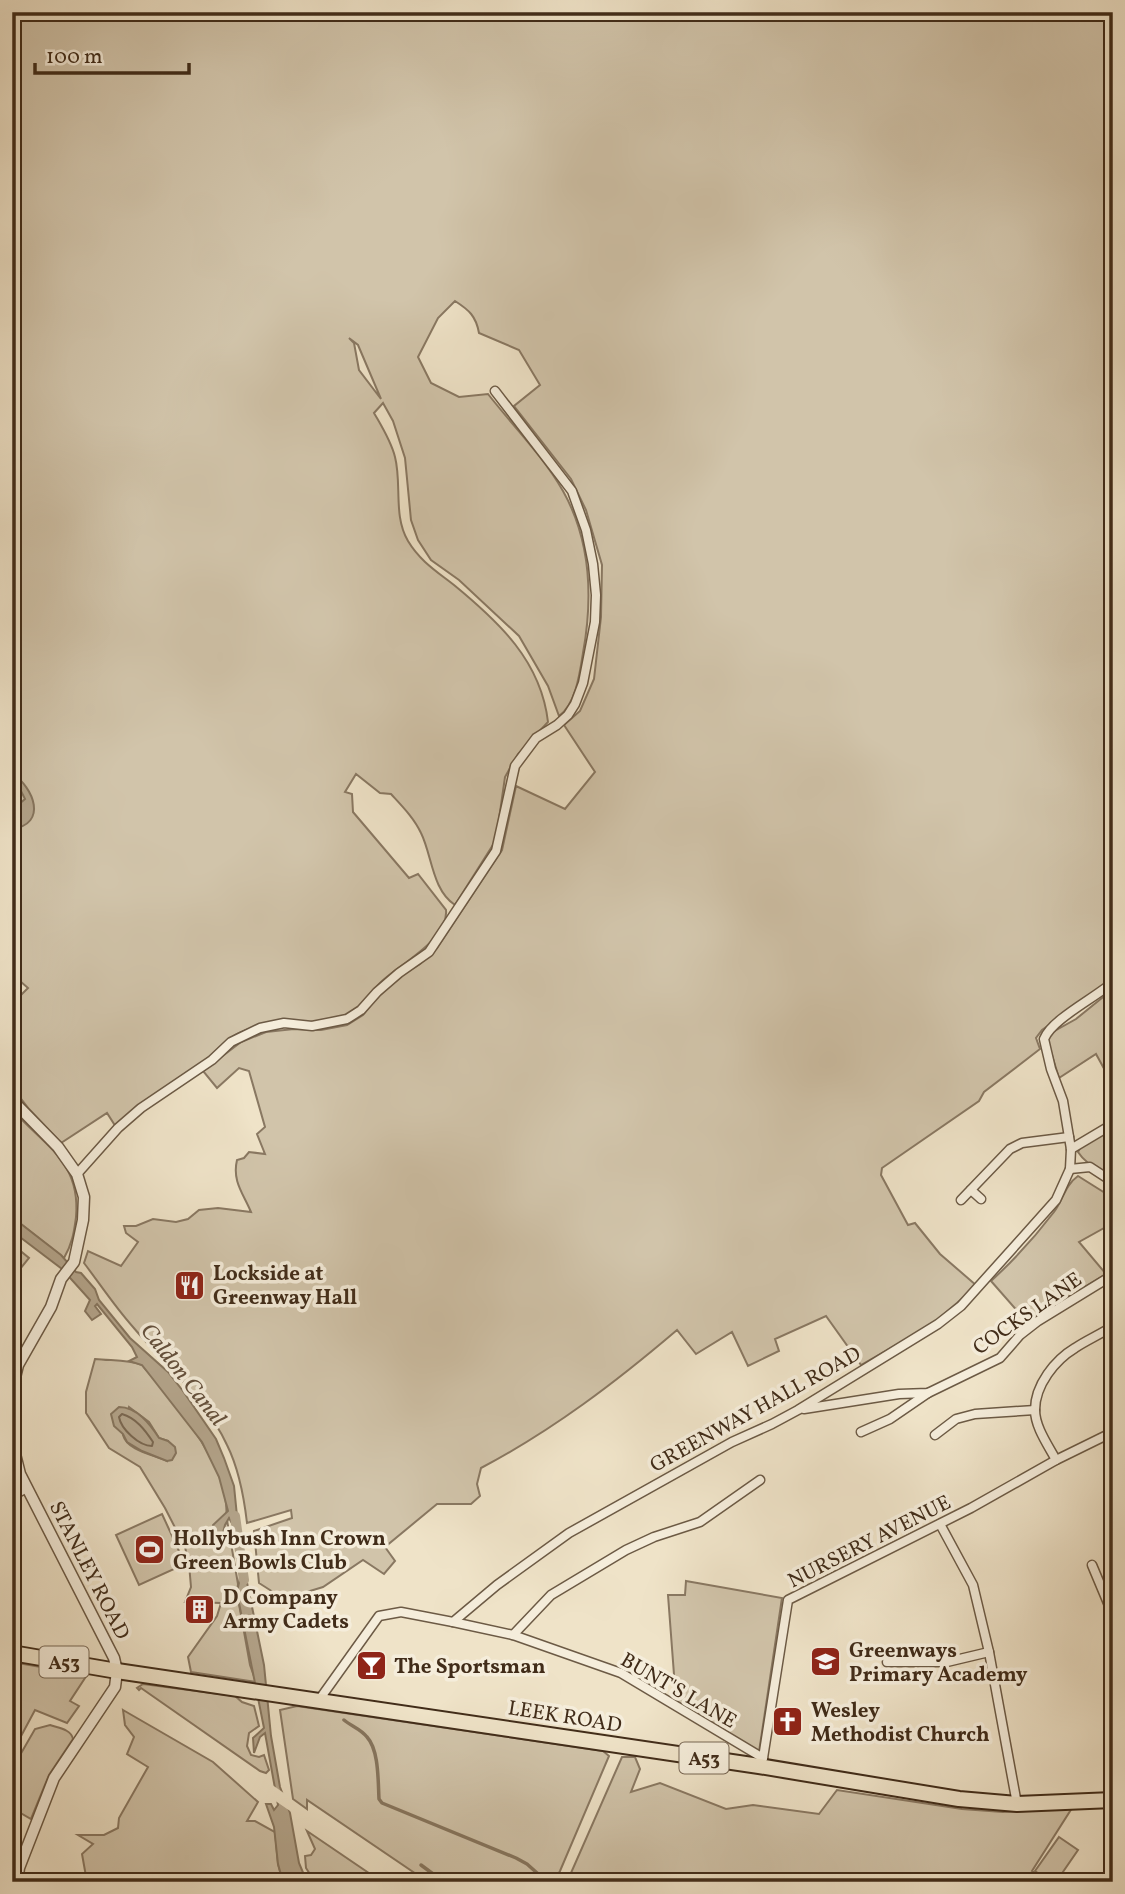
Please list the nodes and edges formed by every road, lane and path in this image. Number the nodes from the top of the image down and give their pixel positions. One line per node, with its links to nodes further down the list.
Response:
1 (495, 391): 8 (street)
2 (1113, 982): 5 (street, GREENWAY HALL ROAD)
3 (12, 1100): 8 (street)
4 (1113, 1124): 6 (street)
5 (1069, 1137): 6 (street, GREENWAY HALL ROAD); 10 (street)
6 (1071, 1149): 7 (street, GREENWAY HALL ROAD)
7 (1070, 1169): 9 (street); 17 (street, GREENWAY HALL ROAD)
8 (77, 1174): 15 (street)
9 (1113, 1182)
10 (971, 1190): 11 (street); 12 (street)
11 (981, 1199)
12 (961, 1200)
13 (1113, 1275): 16 (street, COCKS LANE)
14 (1113, 1326): 18 (street)
15 (12, 1390)
16 (928, 1393): 17 (street, COCKS LANE); 19 (street)
17 (798, 1410): 30 (street, GREENWAY HALL ROAD)
18 (1035, 1410): 21 (street); 23 (street)
19 (861, 1432)
20 (1113, 1432): 23 (street, NURSERY AVENUE)
21 (934, 1435)
22 (12, 1442): 25 (street, STANLEY ROAD)
23 (1056, 1460): 27 (street, NURSERY AVENUE)
24 (760, 1480): 31 (street)
25 (27, 1488): 26 (street, STANLEY ROAD); 35 (street, STANLEY ROAD)
26 (12, 1496)
27 (940, 1524): 33 (street); 37 (street, NURSERY AVENUE)
28 (1092, 1565): 29 (street)
29 (1113, 1615)
30 (453, 1622): 31 (street, BUNT'S LANE); 36 (street)
31 (513, 1635): 37 (street, BUNT'S LANE)
32 (12, 1653): 35 (highway, LEEK ROAD / A53)
33 (989, 1653): 34 (street); 39 (street)
34 (887, 1662)
35 (117, 1671): 36 (highway, LEEK ROAD / A53); 40 (street)
36 (319, 1700): 37 (highway, LEEK ROAD / A53)
37 (761, 1762): 39 (highway, LEEK ROAD / A53)
38 (1113, 1800): 39 (highway, LEEK ROAD / A53)
39 (1017, 1804)
40 (16, 1867): 41 (street)
41 (17, 1882)

